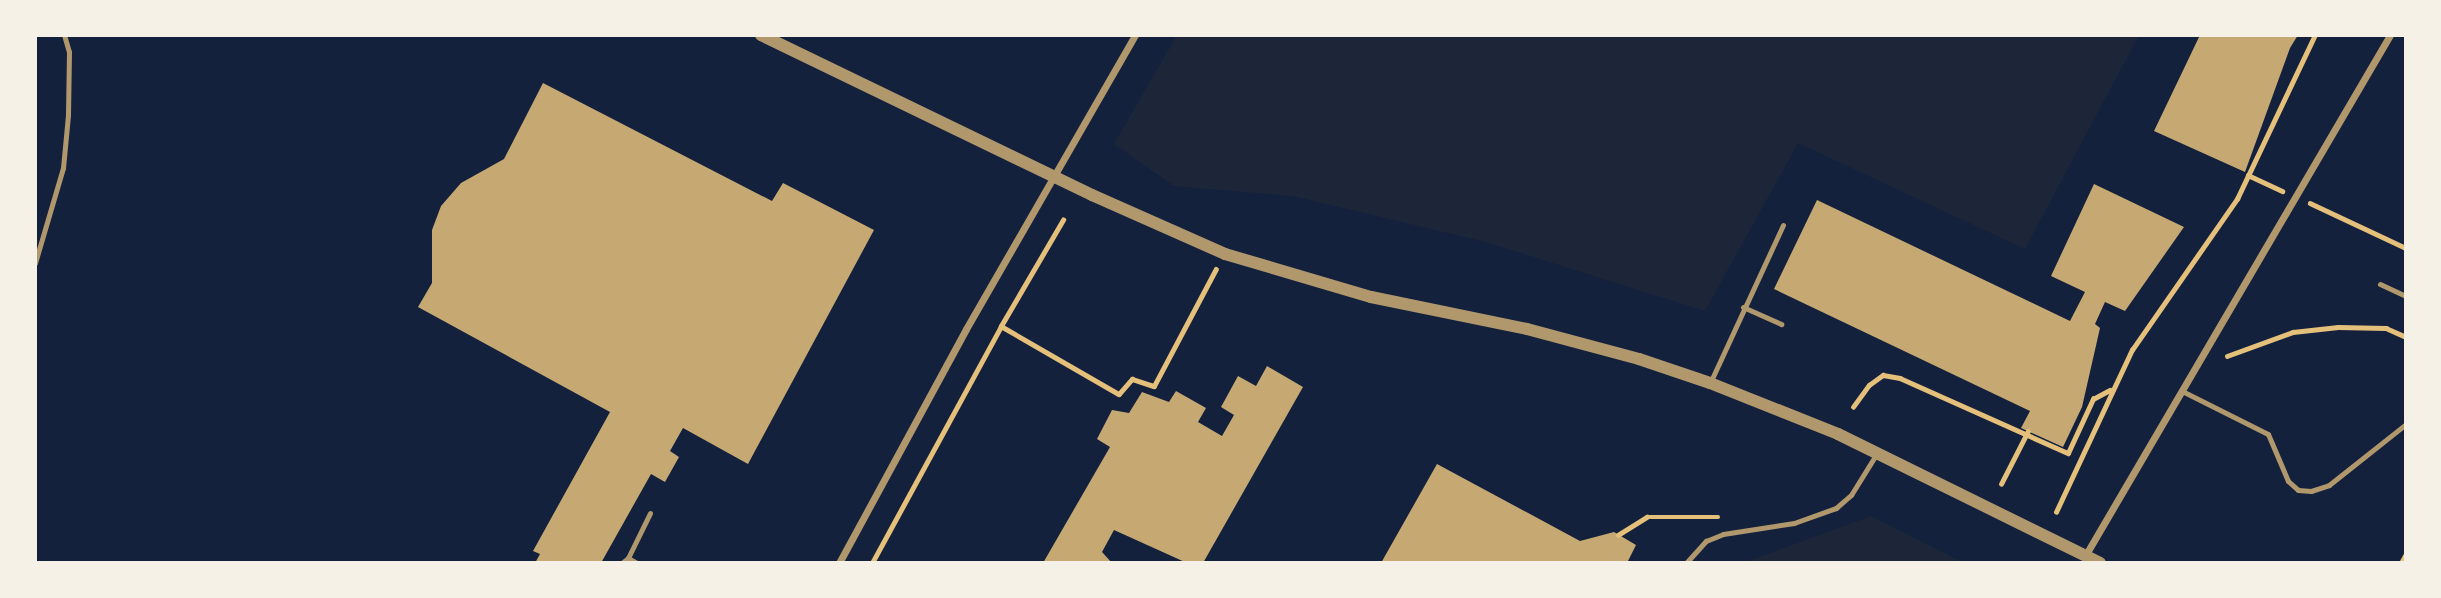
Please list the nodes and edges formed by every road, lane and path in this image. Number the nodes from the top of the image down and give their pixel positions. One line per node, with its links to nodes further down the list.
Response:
1 (64, 35): 13 (lane)
2 (761, 35): 7 (street)
3 (1135, 35): 7 (street)
4 (2315, 35): 6 (path)
5 (2390, 35): 8 (street)
6 (2248, 175): 8 (path); 22 (path)
7 (1054, 177): 12 (street); 38 (street)
8 (2295, 196): 11 (path); 23 (street)
9 (1063, 220): 18 (path)
10 (1783, 225): 16 (lane)
11 (2406, 248)
12 (1225, 254): 18 (path); 21 (street)
13 (35, 263)
14 (2380, 284): 15 (lane)
15 (2406, 296)
16 (1743, 307): 17 (lane); 21 (lane)
17 (1781, 324)
18 (1001, 326): 39 (path)
19 (2406, 337): 20 (path)
20 (2227, 356)
21 (1710, 383): 27 (street)
22 (2111, 390): 24 (path); 29 (path)
23 (2182, 391): 25 (lane); 34 (street)
24 (1853, 407)
25 (2406, 424)
26 (2028, 431): 28 (path)
27 (1877, 453): 34 (street); 40 (lane)
28 (2001, 484)
29 (2056, 512)
30 (650, 513): 35 (lane)
31 (1720, 517): 32 (path)
32 (1618, 535)
33 (2406, 554): 42 (path)
34 (2085, 556): 41 (street)
35 (628, 558): 36 (lane); 37 (lane)
36 (622, 563)
37 (636, 563)
38 (839, 563)
39 (872, 563)
40 (1686, 563)
41 (2100, 563)
42 (2401, 563)

